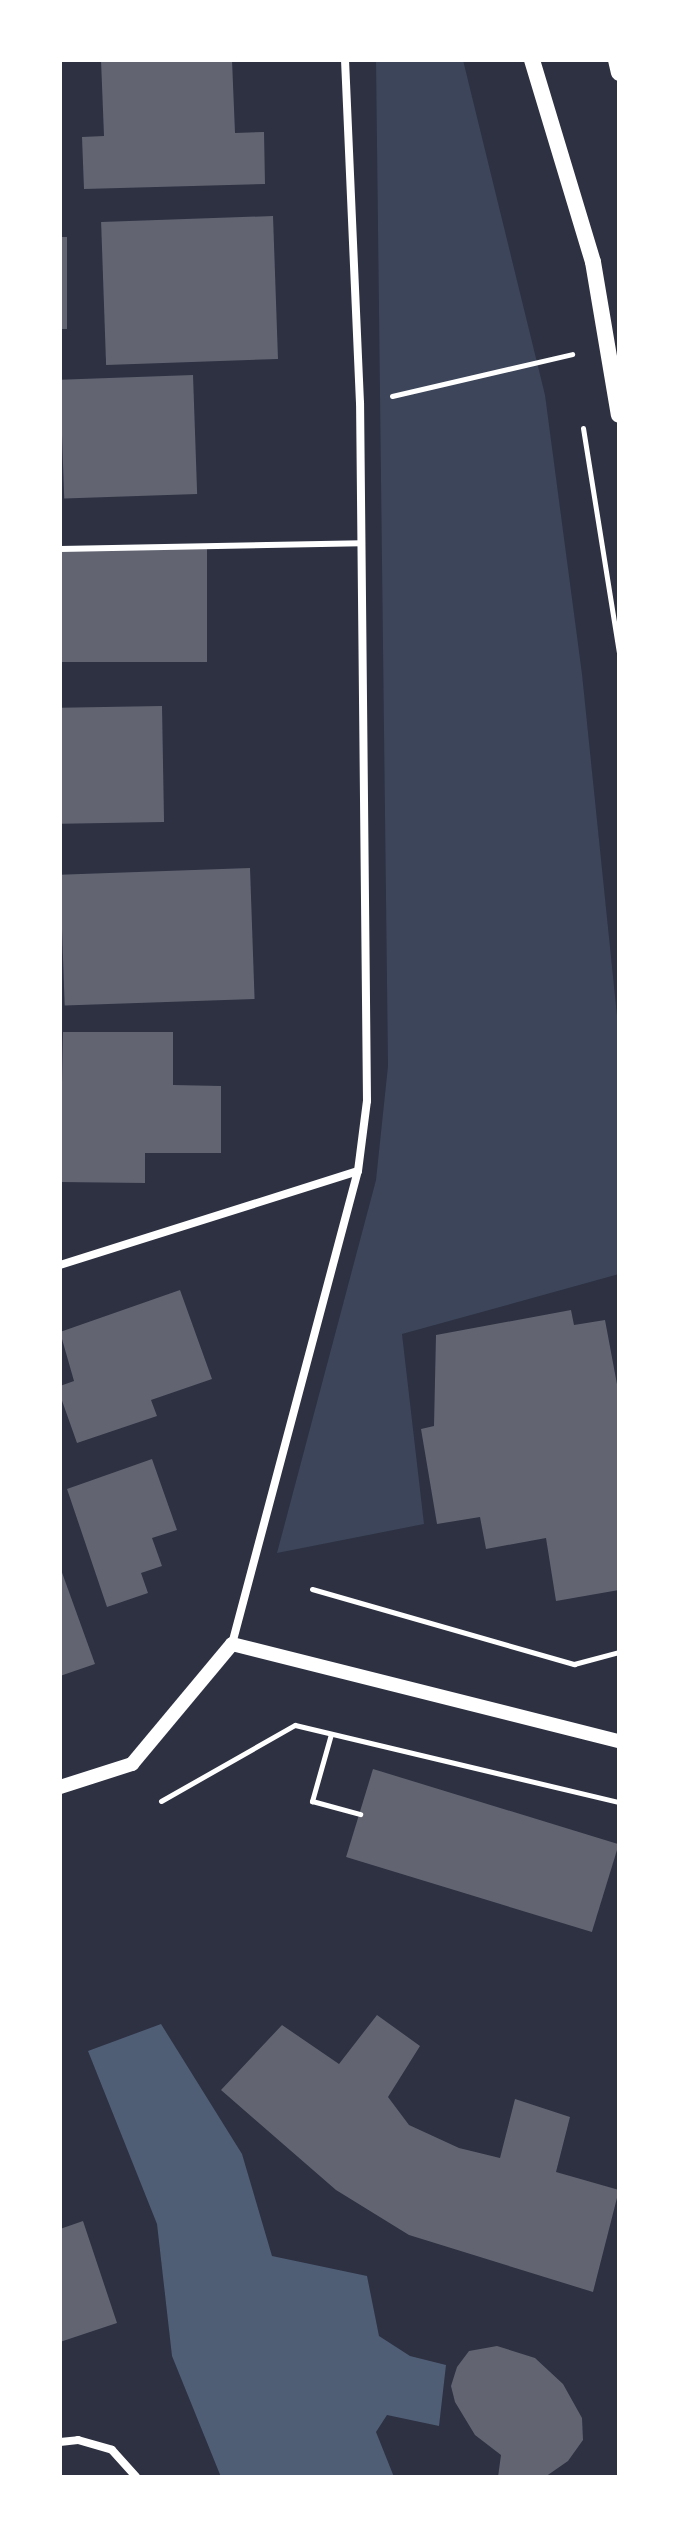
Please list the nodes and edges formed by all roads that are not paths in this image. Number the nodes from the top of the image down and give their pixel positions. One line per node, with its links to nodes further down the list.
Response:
1 (345, 60): 6 (street)
2 (532, 60): 5 (main road)
3 (616, 60): 4 (main road)
4 (619, 73)
5 (619, 415)
6 (361, 543): 7 (lane); 8 (street)
7 (60, 549)
8 (358, 1171): 9 (street); 10 (street)
9 (60, 1265)
10 (232, 1644): 11 (street); 12 (street)
11 (619, 1741)
12 (60, 1787)
13 (60, 2442): 14 (street)
14 (136, 2477)

